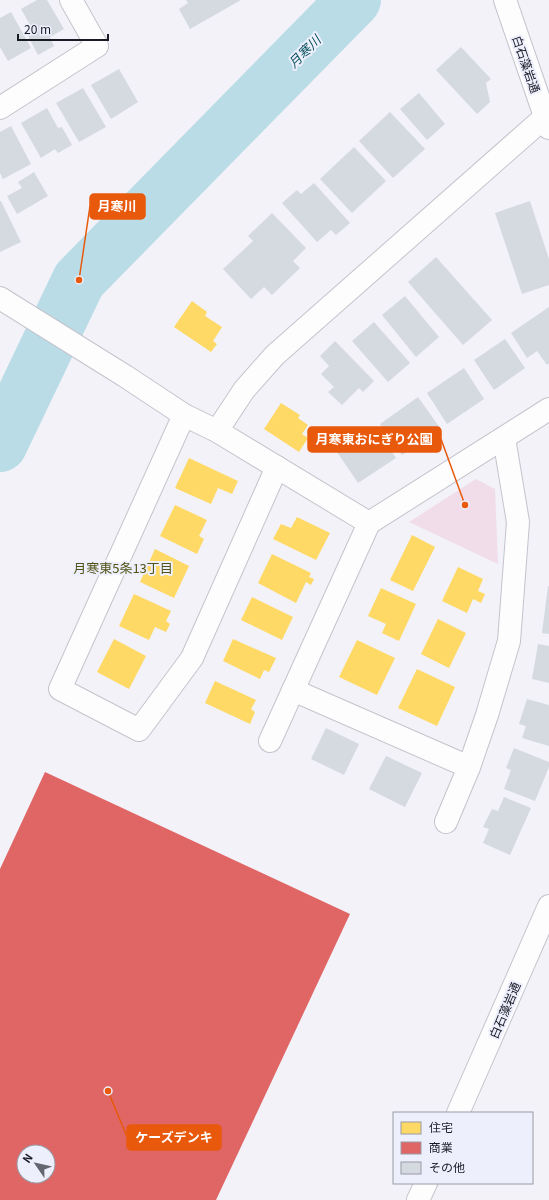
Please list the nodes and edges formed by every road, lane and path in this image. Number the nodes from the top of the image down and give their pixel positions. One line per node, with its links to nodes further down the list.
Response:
1 (71, 0): 3 (street)
2 (505, 0): 4 (street, 白石藻岩通)
3 (0, 108)
4 (547, 123): 8 (street)
5 (7, 302): 7 (street)
6 (549, 409): 9 (street)
7 (184, 415): 8 (street); 10 (street)
8 (217, 431): 10 (street)
9 (504, 438): 11 (street); 14 (street)
10 (277, 467): 11 (street)
11 (369, 523): 12 (street)
12 (293, 690): 13 (street); 14 (street)
13 (270, 741)
14 (469, 767): 15 (street)
15 (446, 822)
16 (549, 906): 17 (street, 白石藻岩通)
17 (458, 1112)
18 (426, 1184): 19 (street)
19 (418, 1200)

